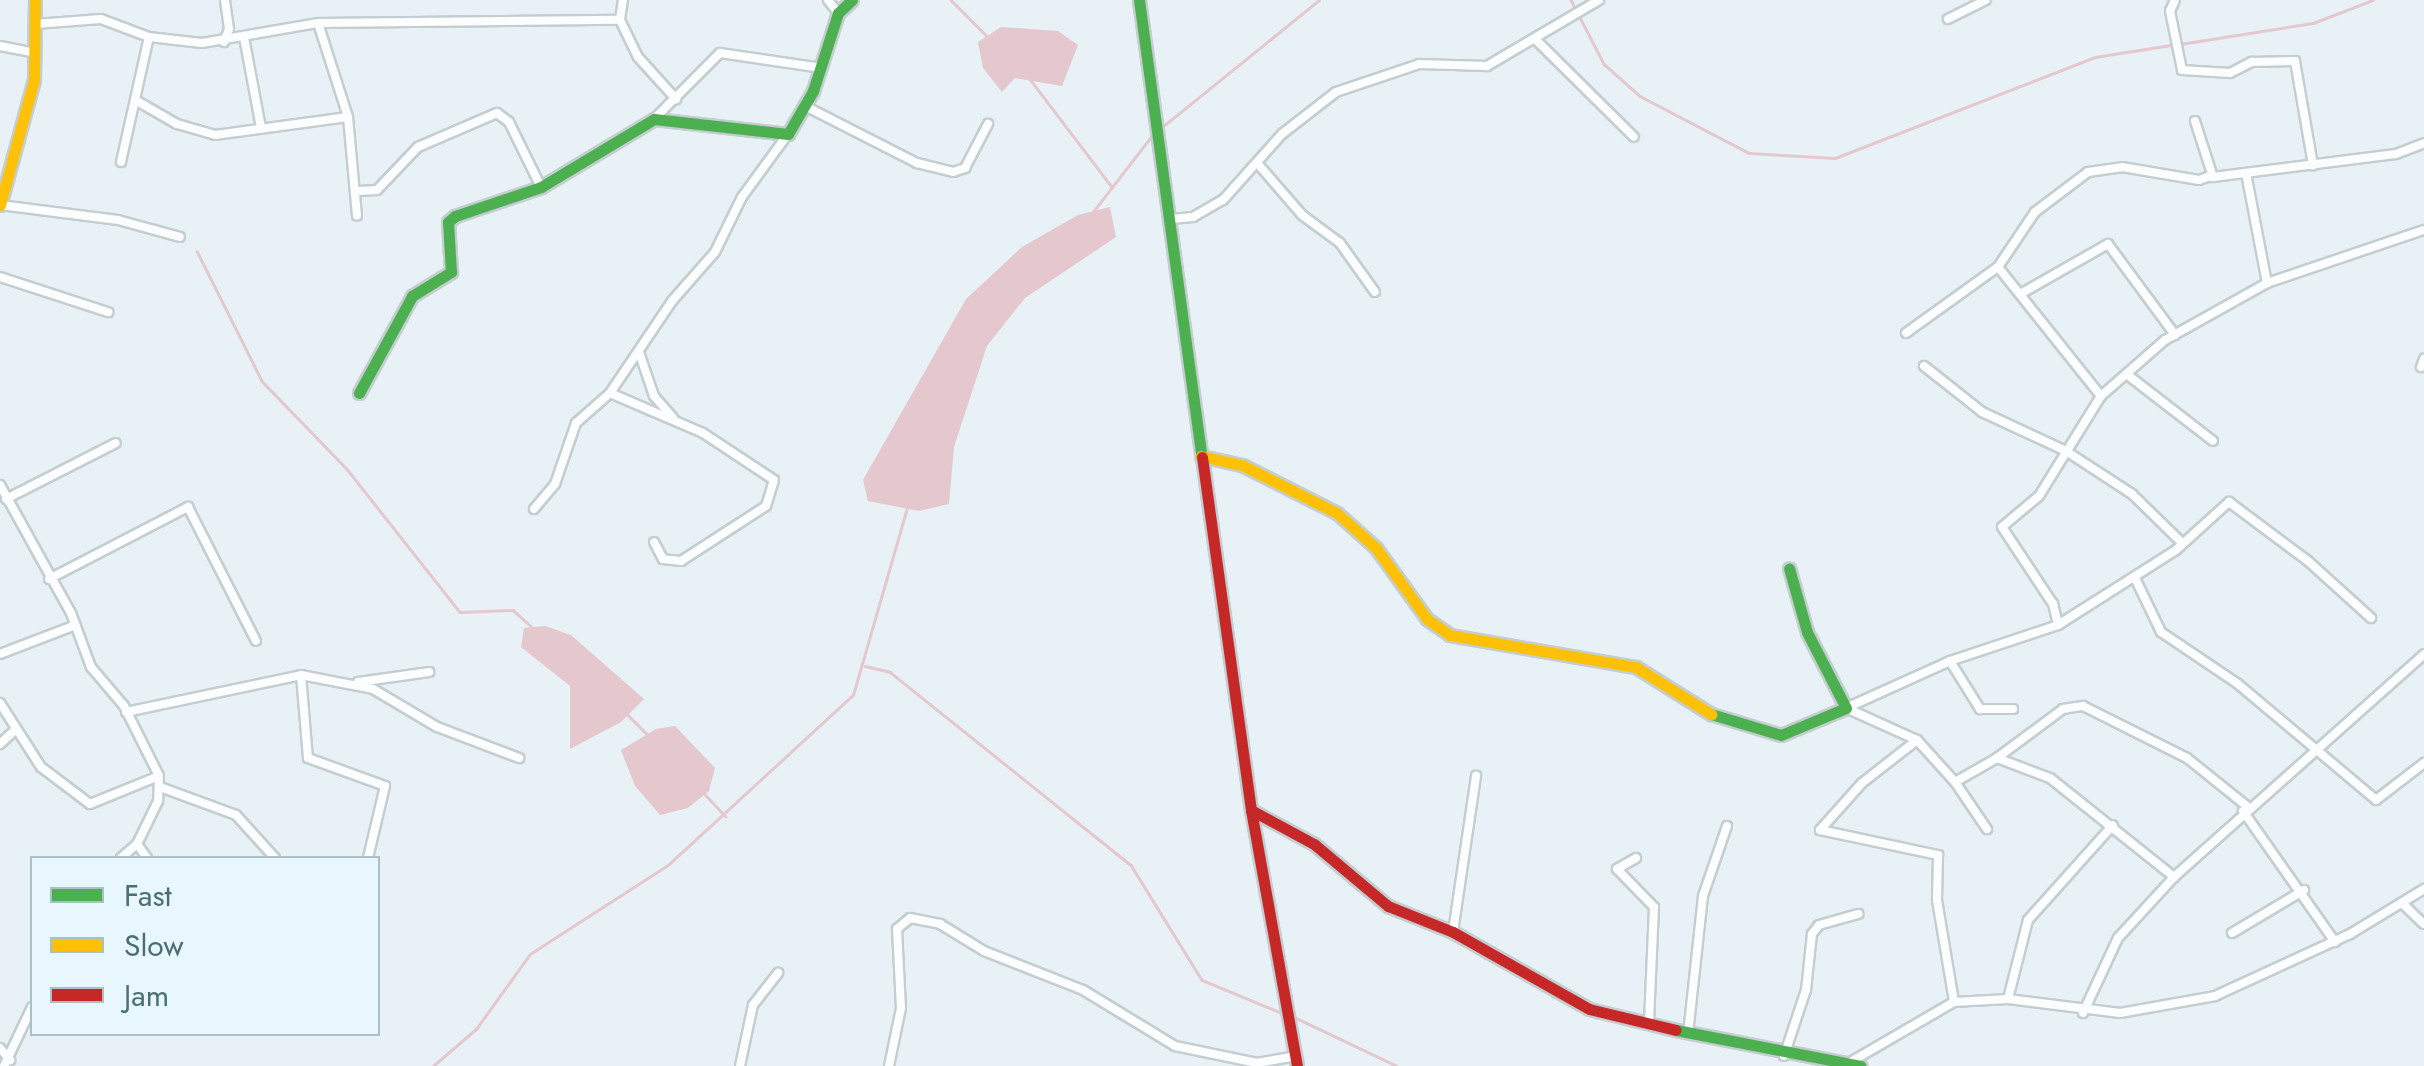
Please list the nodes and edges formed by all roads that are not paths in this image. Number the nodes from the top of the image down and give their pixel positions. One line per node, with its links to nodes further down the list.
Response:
1 (35, 0): 13 (street)
2 (225, 0): 17 (street)
3 (623, 0): 12 (street)
4 (828, 0): 10 (street)
5 (852, 0): 10 (street)
6 (1140, 0): 43 (street)
7 (1599, 0): 18 (street)
8 (1986, 0): 11 (street)
9 (2175, 0): 35 (street)
10 (838, 13): 21 (street)
11 (1948, 19)
12 (620, 20): 14 (street); 22 (street)
13 (35, 24): 15 (street); 20 (street)
14 (318, 24): 16 (street); 25 (street)
15 (149, 36): 17 (street); 23 (street)
16 (244, 37): 17 (street); 29 (street)
17 (224, 42)
18 (1538, 42): 31 (street); 34 (street)
19 (0, 46): 20 (street)
20 (35, 53): 36 (street)
21 (822, 68): 22 (street); 24 (street)
22 (676, 99): 26 (street)
23 (138, 101): 29 (street); 33 (street)
24 (804, 106): 28 (street); 30 (street)
25 (348, 116): 29 (street); 40 (street)
26 (654, 118): 30 (street); 39 (street)
27 (2195, 121): 38 (street)
28 (988, 124)
29 (261, 128)
30 (788, 134): 54 (street)
31 (1634, 137)
32 (2424, 143): 35 (street)
33 (121, 162)
34 (1258, 164): 43 (street); 49 (street)
35 (2313, 164): 37 (street)
36 (6, 170): 41 (street)
37 (2246, 174): 38 (street); 48 (street)
38 (2210, 176): 46 (street)
39 (541, 187): 40 (street); 57 (street)
40 (359, 191): 42 (street)
41 (0, 205): 45 (street)
42 (356, 216)
43 (1171, 219): 64 (street)
44 (2424, 230): 48 (street)
45 (180, 237)
46 (1998, 267): 50 (street); 52 (street)
47 (0, 277): 51 (street)
48 (2267, 283): 53 (street)
49 (1375, 292)
50 (2022, 294): 53 (street); 59 (street)
51 (108, 312)
52 (1906, 332)
53 (2175, 335): 56 (street)
54 (640, 348): 58 (street); 60 (street)
55 (1924, 366): 63 (street)
56 (2128, 376): 59 (street); 61 (street)
57 (359, 393)
58 (610, 393): 60 (street); 67 (street)
59 (2101, 396): 63 (street)
60 (675, 420): 68 (street)
61 (2213, 441)
62 (116, 443): 66 (street)
63 (2066, 451): 69 (street); 74 (street)
64 (1201, 456): 84 (street); 98 (street)
65 (0, 485): 66 (street)
66 (6, 498): 72 (street)
67 (534, 509)
68 (654, 542)
69 (2182, 543): 71 (street); 73 (street)
70 (1789, 568): 84 (street)
71 (2135, 578): 74 (street); 90 (street)
72 (49, 579): 75 (street); 76 (street)
73 (2371, 618)
74 (2058, 625): 79 (street)
75 (76, 626): 77 (street); 86 (street)
76 (256, 641)
77 (0, 654)
78 (2424, 654): 90 (street)
79 (1950, 661): 84 (street); 85 (street)
80 (428, 672): 82 (street)
81 (301, 675): 82 (street); 86 (street); 106 (street)
82 (348, 682): 91 (street)
83 (0, 702): 87 (street)
84 (1846, 708): 88 (street)
85 (2014, 709)
86 (126, 712): 95 (street)
87 (14, 731): 89 (street); 95 (street)
88 (1917, 740): 96 (street); 119 (street)
89 (0, 744)
90 (2317, 749): 93 (street); 97 (street)
91 (519, 758)
92 (1997, 758): 96 (street); 97 (street); 99 (street)
93 (2424, 763)
94 (1476, 776): 114 (street)
95 (160, 781): 102 (street); 105 (street)
96 (1955, 782): 101 (street)
97 (2245, 809): 108 (street); 110 (street)
98 (1251, 810): 114 (street); 126 (street)
99 (2113, 825): 108 (street); 118 (street)
100 (1727, 826): 123 (street)
101 (1987, 829)
102 (137, 844): 103 (street); 104 (street)
103 (123, 856)
104 (146, 856)
105 (273, 856)
106 (368, 856)
107 (1636, 858): 122 (street)
108 (2174, 876): 121 (street)
109 (2424, 889): 111 (street)
110 (2304, 890): 115 (street); 116 (street)
111 (2402, 903): 113 (street); 116 (street)
112 (1858, 914): 125 (street)
113 (2424, 924)
114 (1453, 932): 122 (street)
115 (2232, 933)
116 (2335, 942): 121 (street)
117 (778, 973): 129 (street)
118 (2008, 1000): 119 (street); 121 (street)
119 (1954, 1002): 128 (street)
120 (30, 1011): 127 (street)
121 (2083, 1013)
122 (1648, 1022): 123 (street)
123 (1688, 1034): 125 (street)
124 (0, 1048): 127 (street)
125 (1784, 1056): 128 (street)
126 (1296, 1061): 130 (street)
127 (7, 1063)
128 (1847, 1064): 131 (street)
129 (740, 1066)
130 (888, 1066)
131 (1861, 1066)

